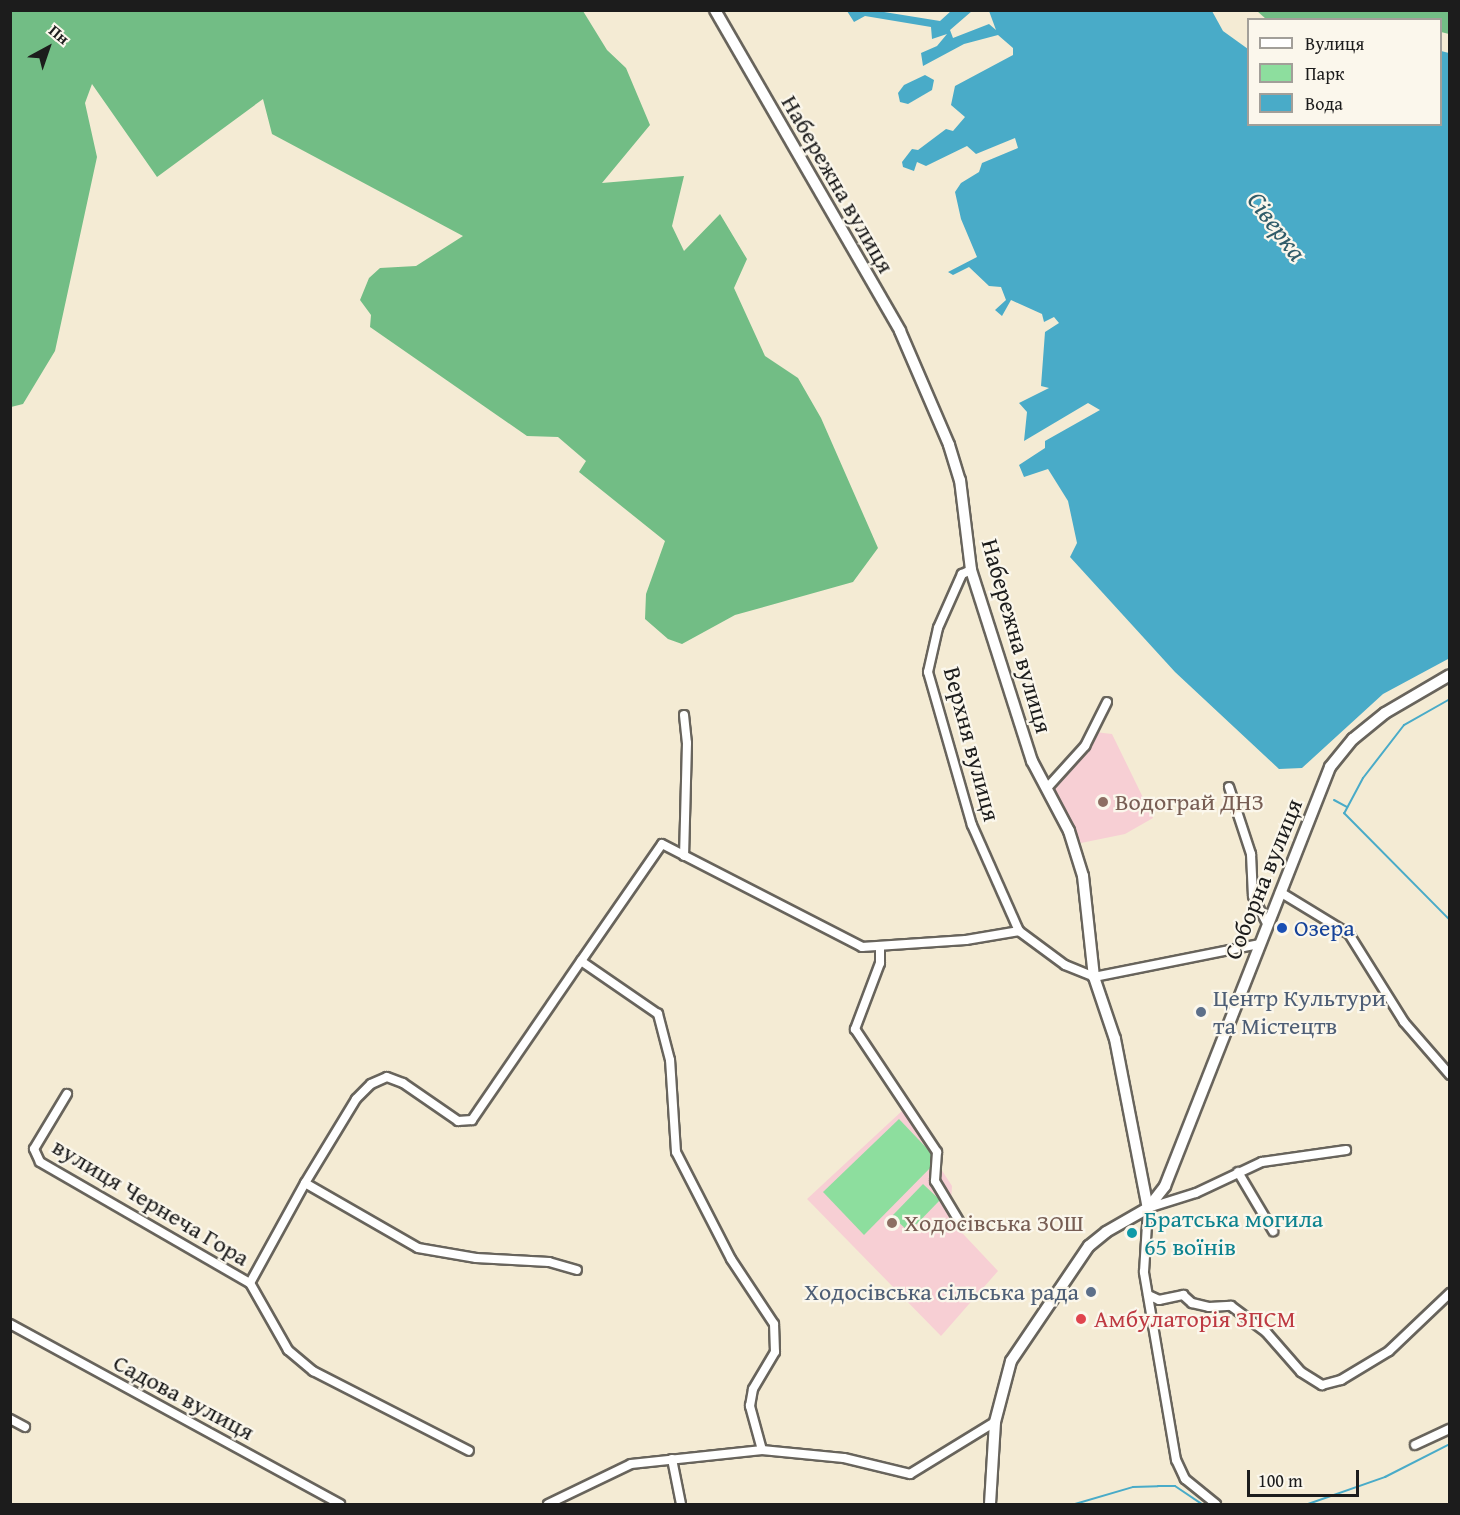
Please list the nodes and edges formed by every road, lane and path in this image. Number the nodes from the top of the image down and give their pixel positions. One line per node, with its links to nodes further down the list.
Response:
1 (716, 10): 2 (street, Набережна вулиця)
2 (971, 570): 7 (street, Набережна вулиця); 11 (street, Верхня вулиця)
3 (1449, 675): 9 (street, Соборна вулиця)
4 (1107, 702): 7 (street)
5 (684, 715): 8 (street)
6 (1229, 787): 10 (street)
7 (1047, 788): 15 (street, Набережна вулиця)
8 (684, 856): 13 (street); 14 (street)
9 (1280, 892): 10 (street, Соборна вулиця); 16 (street)
10 (1267, 923): 12 (street, Соборна вулиця)
11 (1019, 931): 13 (street); 15 (street)
12 (1259, 944): 15 (street); 21 (street, Соборна вулиця)
13 (880, 948): 22 (street)
14 (581, 961): 20 (street); 34 (street)
15 (1094, 977): 21 (street, Набережна вулиця)
16 (1449, 1075)
17 (68, 1094): 25 (street, вулиця Чернеча Гора)
18 (1346, 1150): 19 (street)
19 (1238, 1172): 21 (street); 23 (street)
20 (305, 1183): 24 (street); 25 (street)
21 (1148, 1208): 27 (street); 30 (street, Соборна вулиця)
22 (959, 1221)
23 (1273, 1230)
24 (577, 1270)
25 (250, 1283): 35 (street, вулиця Чернеча Гора)
26 (1449, 1293): 27 (street)
27 (1148, 1295): 41 (street)
28 (10, 1324): 37 (street, Садова вулиця)
29 (10, 1419): 31 (street)
30 (995, 1422): 34 (street); 40 (street, Соборна вулиця)
31 (25, 1427)
32 (1449, 1429): 33 (street)
33 (1415, 1445)
34 (762, 1450): 36 (street)
35 (470, 1451)
36 (672, 1459): 38 (street); 39 (street)
37 (340, 1504)
38 (548, 1504)
39 (681, 1504)
40 (990, 1504)
41 (1216, 1504)

